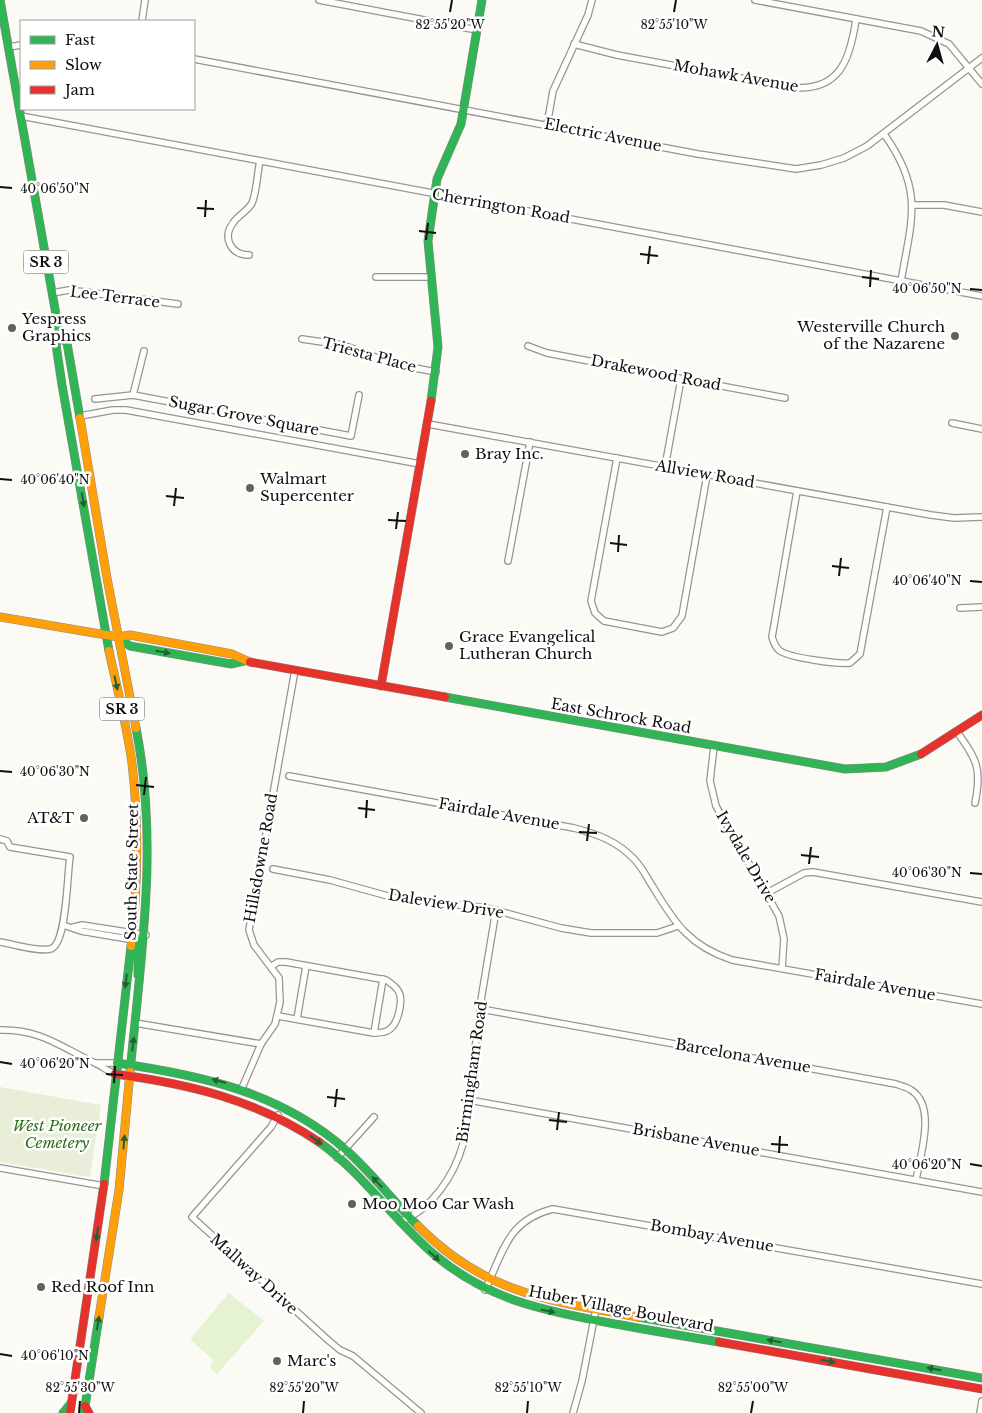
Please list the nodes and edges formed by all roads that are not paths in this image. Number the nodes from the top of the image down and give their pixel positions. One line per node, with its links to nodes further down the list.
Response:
1 (0, 0): 12 (main road, South State Street / SR 3)
2 (145, 0): 8 (street)
3 (319, 0): 9 (street)
4 (482, 0): 9 (main road)
5 (592, 0): 10 (street)
6 (755, 0): 7 (street)
7 (856, 19): 10 (street, Mohawk Avenue); 15 (street)
8 (142, 20)
9 (477, 30): 17 (main road)
10 (574, 44): 19 (street)
11 (20, 45): 12 (street)
12 (9, 47): 18 (main road, South State Street / SR 3)
13 (982, 58): 15 (street, Electric Avenue)
14 (195, 59): 17 (street, Electric Avenue)
15 (969, 67): 16 (street); 20 (street, Electric Avenue)
16 (982, 84)
17 (464, 110): 19 (street, Electric Avenue); 22 (main road)
18 (21, 116): 21 (street, Cherrington Road); 29 (main road, South State Street / SR 3)
19 (547, 125): 20 (street, Electric Avenue)
20 (884, 134): 23 (street)
21 (260, 161): 22 (street, Cherrington Road); 25 (street)
22 (434, 194): 27 (main road); 28 (street, Cherrington Road)
23 (912, 205): 24 (street); 28 (street)
24 (982, 212)
25 (248, 255)
26 (376, 277): 27 (street)
27 (430, 277): 38 (main road)
28 (900, 281): 30 (street, Cherrington Road)
29 (52, 293): 31 (street, Lee Terrace); 32 (main road, South State Street / SR 3)
30 (982, 296)
31 (178, 304)
32 (60, 336): 34 (main road); 39 (main road, South State Street / SR 3)
33 (302, 339): 38 (street, Triesta Place)
34 (56, 345): 37 (main road, South State Street / SR 3); 39 (main road)
35 (528, 346): 40 (street, Drakewood Road)
36 (144, 351): 41 (street)
37 (59, 363): 45 (main road); 46 (main road, South State Street / SR 3)
38 (436, 372): 48 (main road)
39 (72, 374): 45 (main road, South State Street / SR 3)
40 (681, 379): 43 (street, Drakewood Road); 53 (street)
41 (133, 395): 42 (street, Sugar Grove Square); 44 (street, Sugar Grove Square)
42 (359, 395)
43 (785, 398)
44 (95, 399)
45 (80, 416): 52 (street); 55 (main road, South State Street / SR 3)
46 (68, 418): 55 (main road); 59 (main road, South State Street / SR 3, one-way to 59)
47 (952, 423): 49 (street)
48 (428, 424): 50 (street, Allview Road); 52 (main road)
49 (982, 429)
50 (530, 442): 51 (street, Allview Road); 60 (street)
51 (617, 458): 53 (street, Allview Road); 54 (street)
52 (420, 464): 67 (main road)
53 (665, 467): 54 (street, Allview Road)
54 (707, 475): 56 (street, Allview Road)
55 (93, 491): 65 (main road, South State Street / SR 3)
56 (797, 491): 57 (street, Allview Road); 57 (street)
57 (887, 508): 58 (street, Allview Road)
58 (982, 517)
59 (91, 546): 64 (main road, South State Street / SR 3); 65 (main road)
60 (508, 560)
61 (982, 607): 62 (street)
62 (960, 608)
63 (0, 617): 64 (main road, East Schrock Road)
64 (106, 635): 65 (main road, East Schrock Road); 69 (main road, South State Street / SR 3, one-way to 69)
65 (118, 637): 66 (main road, East Schrock Road); 74 (main road, South State Street / SR 3)
66 (295, 670): 67 (main road, East Schrock Road); 88 (street, Hillsdowne Road)
67 (381, 686): 71 (main road, East Schrock Road)
68 (982, 715): 70 (main road, East Schrock Road)
69 (124, 720): 73 (main road, South State Street / SR 3); 74 (main road)
70 (957, 732): 71 (main road, East Schrock Road); 75 (street)
71 (714, 746): 80 (street, Ivydale Drive)
72 (289, 776): 85 (street, Fairdale Avenue)
73 (134, 784): 78 (main road, South State Street / SR 3); 79 (main road)
74 (145, 784): 79 (main road, South State Street / SR 3)
75 (975, 803)
76 (2, 839): 84 (street)
77 (273, 868): 83 (street, Daleview Drive)
78 (137, 872): 82 (main road); 86 (main road, South State Street / SR 3)
79 (148, 885): 82 (main road, South State Street / SR 3)
80 (767, 892): 81 (street); 90 (street, Ivydale Drive)
81 (982, 902)
82 (147, 908): 86 (main road, South State Street / SR 3)
83 (496, 910): 85 (street, Daleview Drive); 93 (street, Birmingham Road)
84 (63, 925): 86 (street); 87 (street)
85 (678, 926): 90 (street, Fairdale Avenue)
86 (139, 938): 96 (main road, South State Street / SR 3); 101 (main road, South State Street / SR 3, one-way to 101)
87 (0, 942)
88 (272, 966): 89 (street); 94 (street, Hillsdowne Road)
89 (306, 966): 91 (street); 95 (street)
90 (782, 968): 92 (street, Fairdale Avenue)
91 (383, 980): 98 (street); 98 (street)
92 (982, 1004)
93 (480, 1009): 106 (street, Birmingham Road); 112 (street, Barcelona Avenue)
94 (278, 1016): 95 (street); 99 (street, Hillsdowne Road)
95 (297, 1019): 98 (street)
96 (135, 1023): 99 (street); 102 (main road, South State Street / SR 3, one-way to 96)
97 (0, 1030): 100 (street)
98 (374, 1033)
99 (262, 1044): 105 (street, Hillsdowne Road)
100 (96, 1063): 101 (street); 103 (street)
101 (116, 1063): 102 (main road, Huber Village Boulevard); 103 (main road, South State Street / SR 3)
102 (130, 1065): 104 (main road, South State Street / SR 3); 105 (main road, Huber Village Boulevard, one-way to 102)
103 (115, 1074): 104 (main road, Huber Village Boulevard); 113 (main road, South State Street / SR 3)
104 (130, 1076): 107 (main road, Huber Village Boulevard); 127 (main road, South State Street / SR 3, one-way to 104)
105 (242, 1088): 109 (main road, Huber Village Boulevard)
106 (469, 1100): 112 (street, Brisbane Avenue); 115 (street, Birmingham Road)
107 (278, 1115): 110 (main road, Huber Village Boulevard, one-way to 110); 130 (street, Mallway Drive)
108 (374, 1118): 109 (street)
109 (345, 1150): 110 (street); 115 (main road, Huber Village Boulevard, one-way to 109)
110 (337, 1158): 116 (main road, Huber Village Boulevard)
111 (0, 1168): 113 (street)
112 (916, 1180): 114 (street, Brisbane Avenue)
113 (104, 1186): 126 (main road, South State Street / SR 3, one-way to 126)
114 (982, 1192)
115 (411, 1218): 116 (street, Birmingham Road); 117 (street, Birmingham Road); 118 (main road, Huber Village Boulevard)
116 (400, 1222): 117 (main road, Huber Village Boulevard)
117 (406, 1229): 120 (main road, Huber Village Boulevard, one-way to 120)
118 (490, 1281): 119 (street, Bombay Avenue); 120 (street, Bombay Avenue); 121 (main road, Huber Village Boulevard)
119 (982, 1284)
120 (485, 1290): 122 (main road, Huber Village Boulevard, one-way to 122)
121 (596, 1309): 122 (street); 123 (main road, Huber Village Boulevard, one-way to 121)
122 (594, 1320): 124 (main road, Huber Village Boulevard, one-way to 124); 131 (street)
123 (982, 1378)
124 (982, 1389)
125 (982, 1401): 132 (street)
126 (71, 1403): 128 (main road); 129 (main road, South State Street / SR 3)
127 (86, 1411)
128 (63, 1413)
129 (70, 1413)
130 (421, 1413)
131 (573, 1413)
132 (980, 1413)

